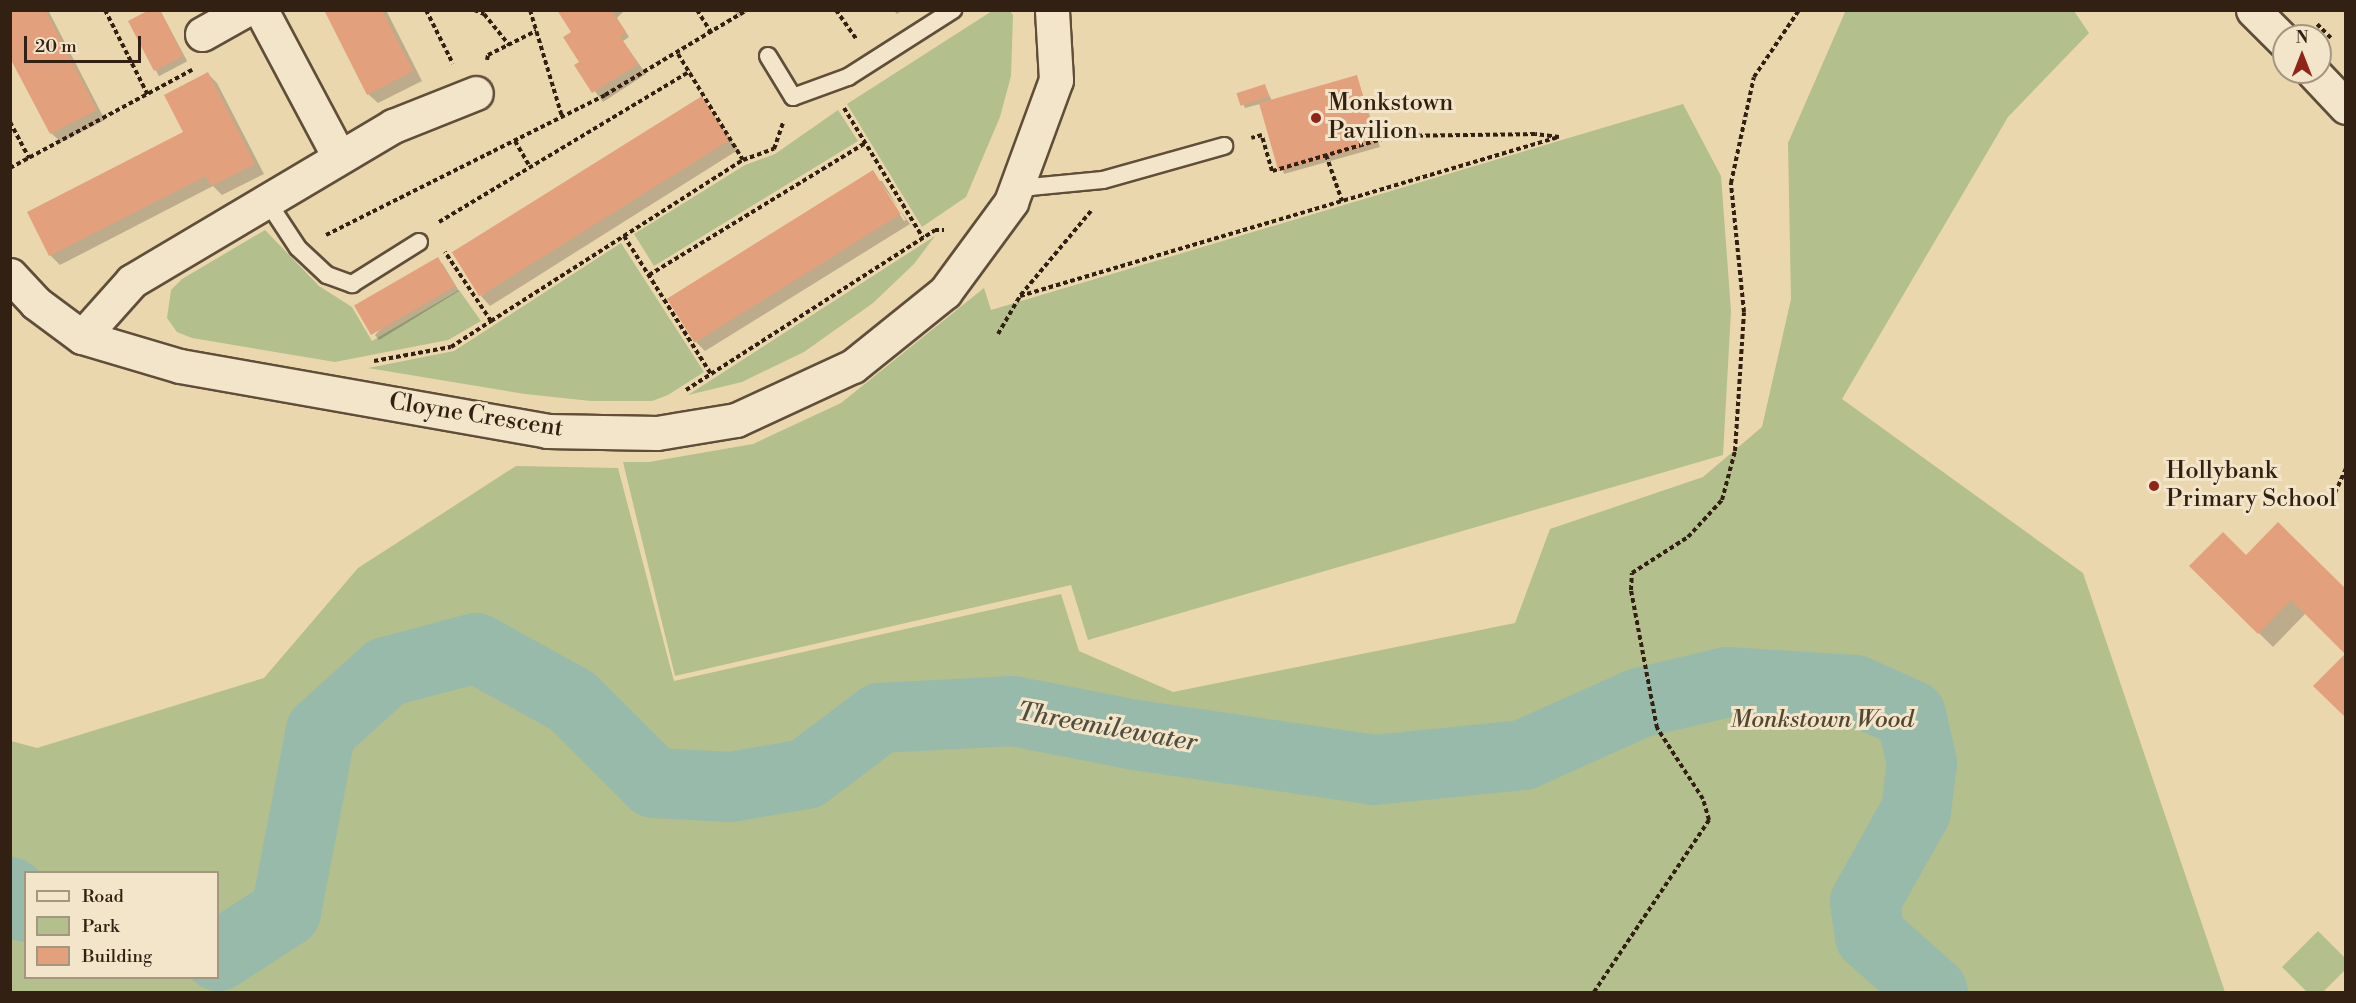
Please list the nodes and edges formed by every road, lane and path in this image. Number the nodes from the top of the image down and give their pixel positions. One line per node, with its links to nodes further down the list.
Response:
1 (105, 10): 28 (path)
2 (131, 10): 3 (path)
3 (138, 10)
4 (245, 10): 18 (street)
5 (261, 10): 37 (street)
6 (426, 10): 27 (path)
7 (474, 10): 21 (path)
8 (530, 10): 17 (path)
9 (697, 10): 19 (path)
10 (747, 10): 19 (path)
11 (953, 10): 26 (lane)
12 (1052, 10): 43 (street, Cloyne Crescent)
13 (1799, 10): 62 (path)
14 (2253, 10): 16 (street)
15 (2312, 19): 20 (path)
16 (2272, 28)
17 (537, 31): 21 (path); 31 (path)
18 (202, 34): 28 (path)
19 (712, 34): 22 (path)
20 (2337, 44)
21 (509, 45): 27 (path)
22 (678, 54): 24 (path); 31 (path)
23 (768, 56): 29 (lane)
24 (690, 71): 39 (path); 40 (path)
25 (2324, 84): 30 (street)
26 (830, 86): 29 (lane); 34 (path)
27 (476, 93): 37 (street)
28 (148, 95): 38 (path)
29 (793, 97): 39 (path)
30 (2346, 107)
31 (562, 117): 33 (path)
32 (10, 122): 38 (path)
33 (515, 141): 40 (path); 50 (path)
34 (865, 143): 48 (path); 52 (path)
35 (1224, 146): 36 (path); 42 (lane)
36 (1326, 155): 45 (path); 45 (path)
37 (339, 157): 44 (street)
38 (29, 158): 41 (path)
39 (744, 160): 47 (path)
40 (530, 167): 49 (path)
41 (10, 168)
42 (1125, 174): 43 (lane); 53 (path)
43 (1019, 181): 46 (street, Cloyne Crescent)
44 (267, 201): 50 (lane); 56 (street)
45 (1342, 201): 53 (path)
46 (993, 227): 48 (path); 59 (street, Cloyne Crescent)
47 (624, 236): 52 (path); 54 (path)
48 (923, 238): 58 (path)
49 (419, 242): 50 (lane); 54 (path)
50 (298, 248)
51 (10, 275): 56 (street, Cloyne Crescent)
52 (649, 275): 58 (path)
53 (1020, 296): 55 (path)
54 (490, 321): 57 (path)
55 (998, 334)
56 (82, 337): 59 (street, Cloyne Crescent)
57 (370, 362)
58 (711, 374): 59 (path)
59 (657, 432)
60 (2346, 468): 61 (path)
61 (2335, 493)
62 (1594, 993)

